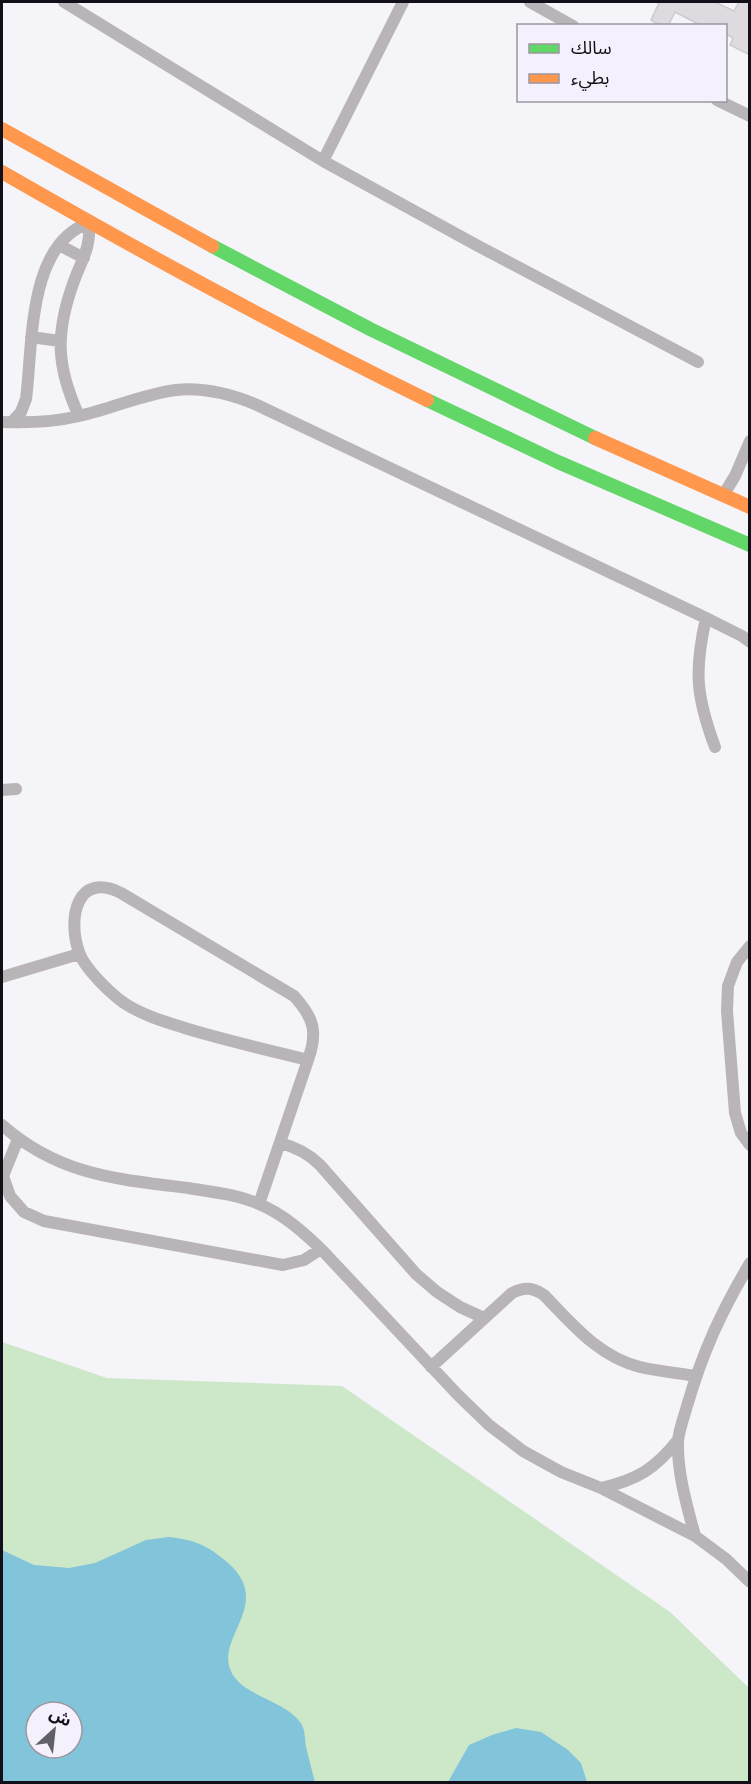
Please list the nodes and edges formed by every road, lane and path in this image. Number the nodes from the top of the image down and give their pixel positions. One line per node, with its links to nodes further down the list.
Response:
1 (64, 2): 8 (lane)
2 (403, 2): 8 (lane)
3 (530, 2): 4 (lane)
4 (569, 24)
5 (721, 102): 6 (lane)
6 (750, 116)
7 (2, 129): 10 (street)
8 (323, 161): 16 (lane)
9 (2, 172): 11 (street)
10 (103, 198): 11 (street); 20 (street)
11 (89, 223): 12 (lane); 13 (lane); 22 (street)
12 (59, 245): 13 (lane); 14 (lane)
13 (84, 258): 15 (lane)
14 (31, 337): 15 (lane); 18 (lane)
15 (60, 341): 17 (lane)
16 (698, 362)
17 (79, 416): 18 (lane); 23 (lane)
18 (7, 422)
19 (750, 441): 20 (lane)
20 (723, 495): 21 (street)
21 (750, 507)
22 (750, 545)
23 (706, 618): 24 (lane); 25 (lane)
24 (750, 642)
25 (715, 747)
26 (16, 789): 27 (lane)
27 (2, 790)
28 (750, 946): 35 (lane)
29 (80, 954): 30 (lane); 31 (lane); 31 (lane)
30 (2, 977)
31 (308, 1060): 34 (lane)
32 (2, 1125): 33 (lane)
33 (18, 1139): 36 (lane); 37 (lane)
34 (280, 1143): 36 (lane); 39 (lane)
35 (750, 1145)
36 (258, 1204): 37 (lane)
37 (321, 1249): 40 (lane)
38 (750, 1263): 41 (lane)
39 (484, 1318): 40 (lane); 41 (lane)
40 (431, 1367): 43 (lane)
41 (696, 1376): 42 (lane)
42 (678, 1440): 43 (lane); 44 (lane)
43 (601, 1488): 44 (lane)
44 (695, 1536): 45 (lane)
45 (750, 1582)

